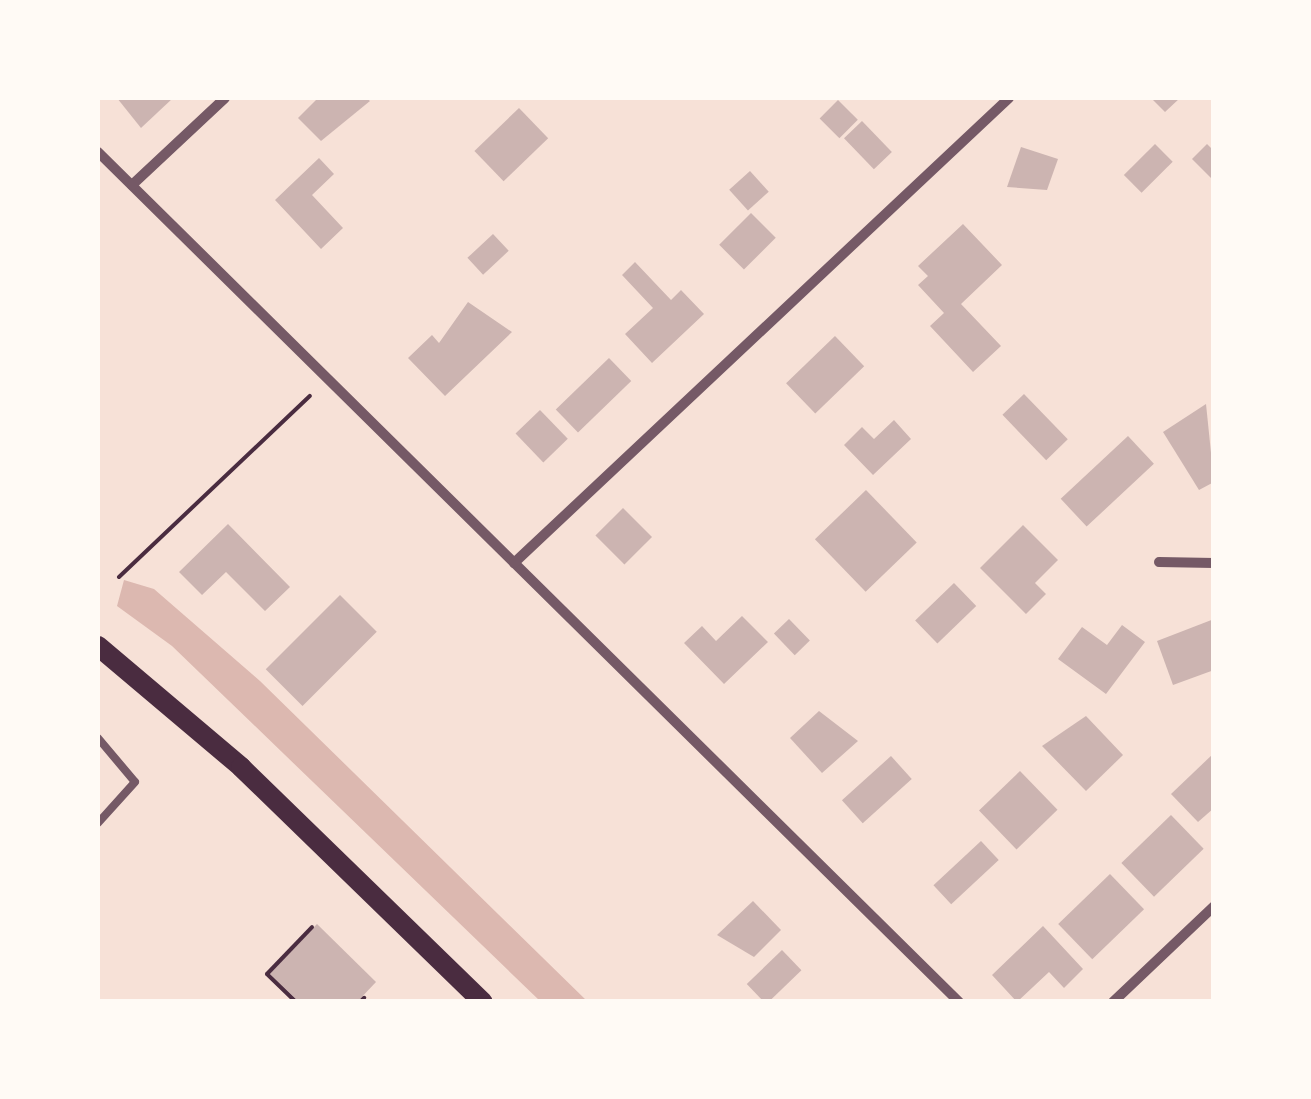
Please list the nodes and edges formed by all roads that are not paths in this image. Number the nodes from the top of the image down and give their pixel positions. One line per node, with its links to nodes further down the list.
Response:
1 (226, 98): 4 (street)
2 (1009, 98): 7 (street)
3 (98, 152): 4 (street)
4 (132, 185): 7 (street)
5 (1159, 562): 6 (street)
6 (1214, 563)
7 (514, 564): 13 (street)
8 (98, 646): 12 (main road)
9 (98, 738): 10 (lane)
10 (98, 823)
11 (1214, 906): 14 (street)
12 (483, 1002)
13 (959, 1002)
14 (1113, 1002)

